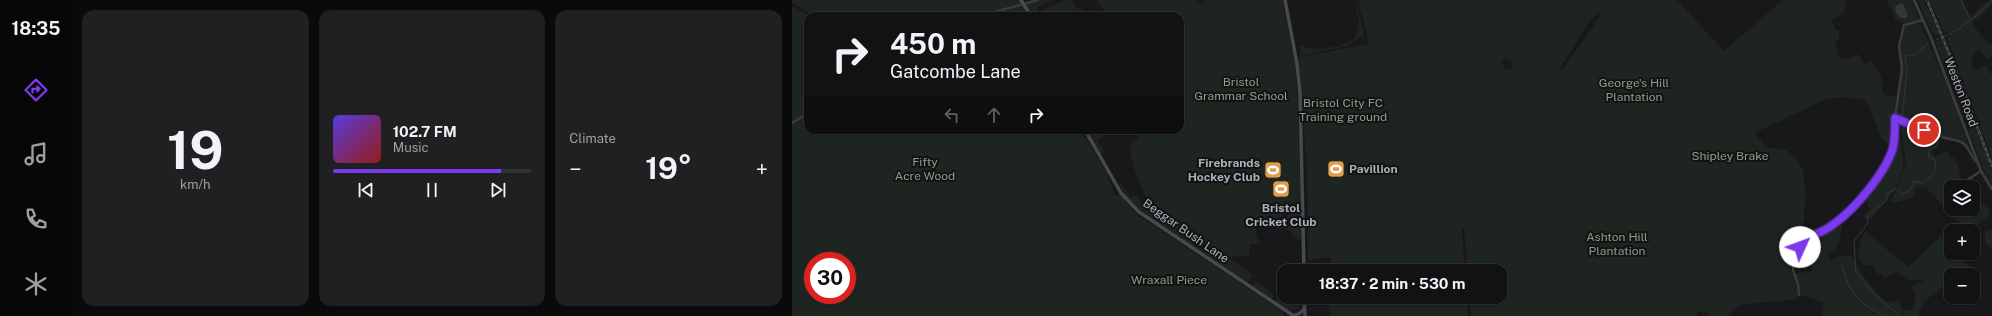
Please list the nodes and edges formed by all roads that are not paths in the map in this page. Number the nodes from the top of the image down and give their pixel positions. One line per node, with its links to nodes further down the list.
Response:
1 (1021, 0): 5 (main road)
2 (1038, 0): 5 (street)
3 (1285, 0): 17 (main road)
4 (1914, 0): 8 (street, Weston Road)
5 (1024, 4): 6 (street); 7 (main road)
6 (995, 12)
7 (1029, 12)
8 (1923, 20): 10 (street); 13 (street, Weston Road)
9 (804, 116): 11 (street)
10 (1895, 118): 13 (street); 18 (street)
11 (792, 123)
12 (1087, 134): 20 (main road, Beggar Bush Lane)
13 (1977, 162): 14 (street, Weston Road)
14 (1981, 171): 15 (street); 16 (street, Weston Road)
15 (1968, 180)
16 (1992, 189)
17 (1304, 264)
18 (1799, 295)
19 (1304, 304): 21 (main road)
20 (1282, 308): 22 (main road, Beggar Bush Lane); 23 (main road, Beggar Bush Lane)
21 (1304, 308): 23 (main road, Beggar Bush Lane); 24 (main road)
22 (1288, 316)
23 (1294, 316)
24 (1304, 316)

